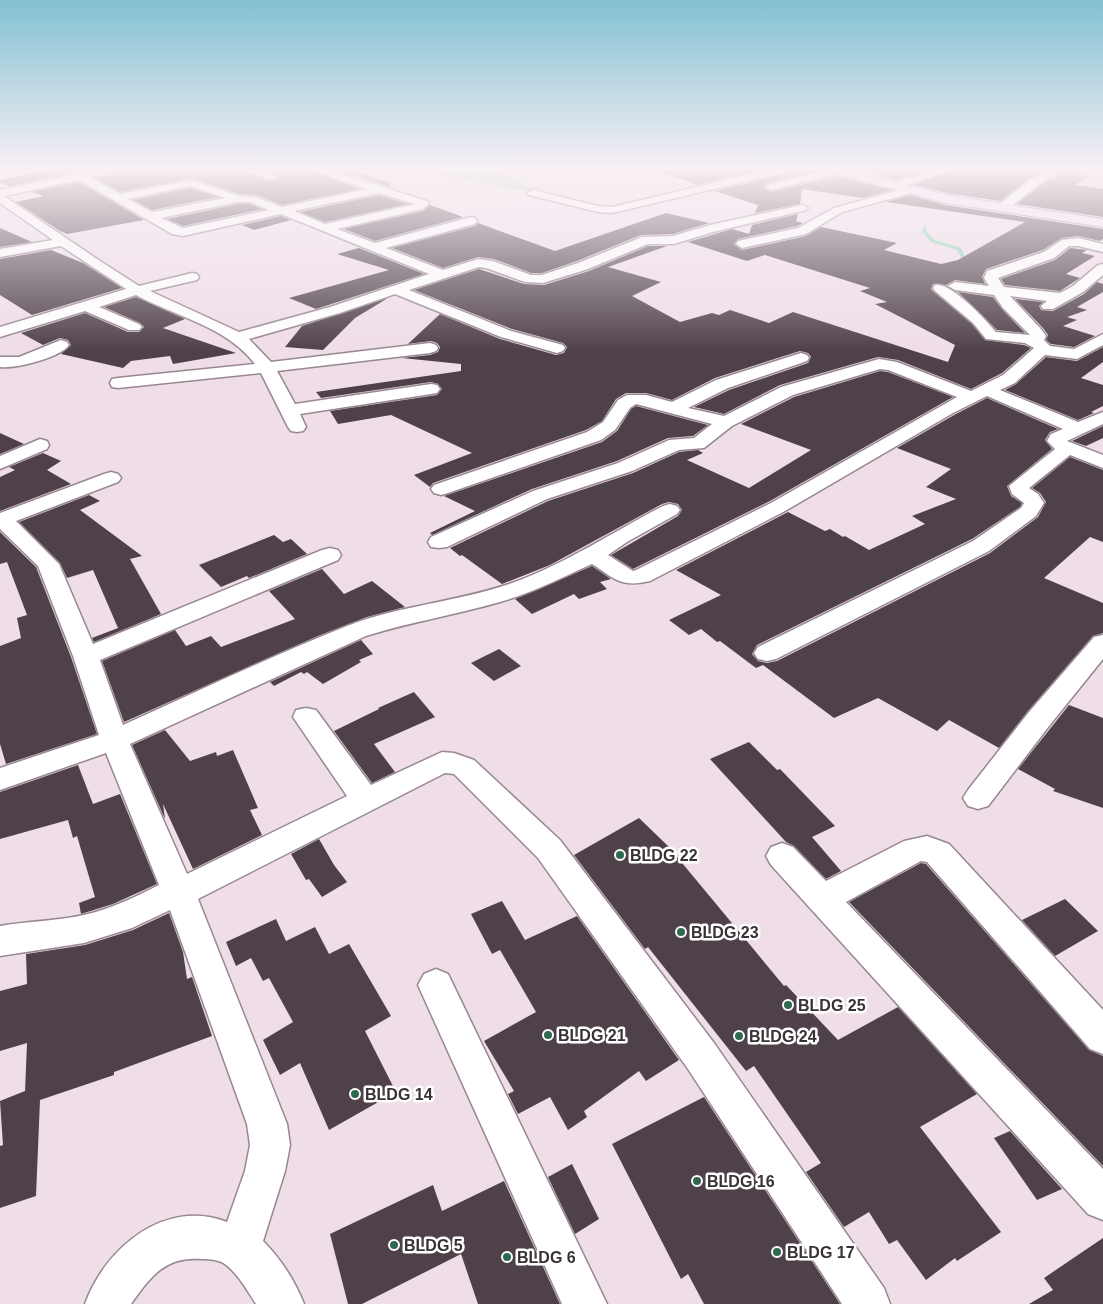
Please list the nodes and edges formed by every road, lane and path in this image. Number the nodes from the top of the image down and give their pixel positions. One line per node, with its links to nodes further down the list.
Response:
1 (45, 229): 8 (street)
2 (174, 229): 3 (street)
3 (199, 229)
4 (325, 229): 10 (street)
5 (445, 229): 10 (street)
6 (708, 229): 14 (street)
7 (806, 229): 9 (street)
8 (64, 242): 12 (street); 17 (street)
9 (742, 244)
10 (375, 247): 14 (street)
11 (1103, 248): 18 (street)
12 (0, 254)
13 (1103, 268): 19 (street)
14 (441, 274): 16 (street)
15 (192, 277): 17 (street)
16 (395, 289): 24 (street); 29 (street)
17 (139, 290): 20 (street); 24 (street)
18 (998, 290): 19 (street); 21 (street); 27 (street)
19 (1063, 298): 21 (street)
20 (86, 306): 22 (street); 23 (street)
21 (1022, 318): 27 (street)
22 (134, 326)
23 (0, 332)
24 (237, 337): 32 (street)
25 (1103, 339): 27 (street)
26 (61, 344): 31 (street)
27 (1040, 345): 35 (street)
28 (430, 348): 32 (street)
29 (557, 348)
30 (801, 358): 36 (street)
31 (0, 362)
32 (265, 368): 33 (street); 37 (street)
33 (118, 383)
34 (431, 389): 37 (street)
35 (979, 393): 39 (street); 41 (street); 52 (street)
36 (674, 408): 39 (street); 47 (street)
37 (289, 410): 40 (street)
38 (1103, 417): 41 (street)
39 (726, 422): 50 (street)
40 (297, 427)
41 (1079, 429): 43 (street)
42 (40, 445): 45 (street)
43 (1068, 448): 44 (street); 54 (street)
44 (1103, 462)
45 (0, 463)
46 (111, 478): 49 (street)
47 (441, 489)
48 (670, 510): 52 (street)
49 (1, 521): 55 (street)
50 (439, 542)
51 (330, 555): 55 (street)
52 (593, 555): 57 (street)
53 (1103, 643): 59 (street)
54 (767, 653)
55 (86, 656): 57 (street)
56 (306, 717): 60 (street)
57 (114, 740): 58 (street); 62 (street)
58 (0, 779)
59 (978, 798)
60 (366, 800): 62 (street); 72 (street)
61 (782, 856): 63 (street)
62 (178, 892): 64 (street); 68 (street)
63 (822, 899): 66 (street); 67 (street)
64 (0, 941)
65 (436, 985): 71 (street)
66 (1103, 1037)
67 (1103, 1199)
68 (239, 1248): 69 (street); 70 (street)
69 (107, 1304)
70 (282, 1304)
71 (585, 1304)
72 (868, 1304)

